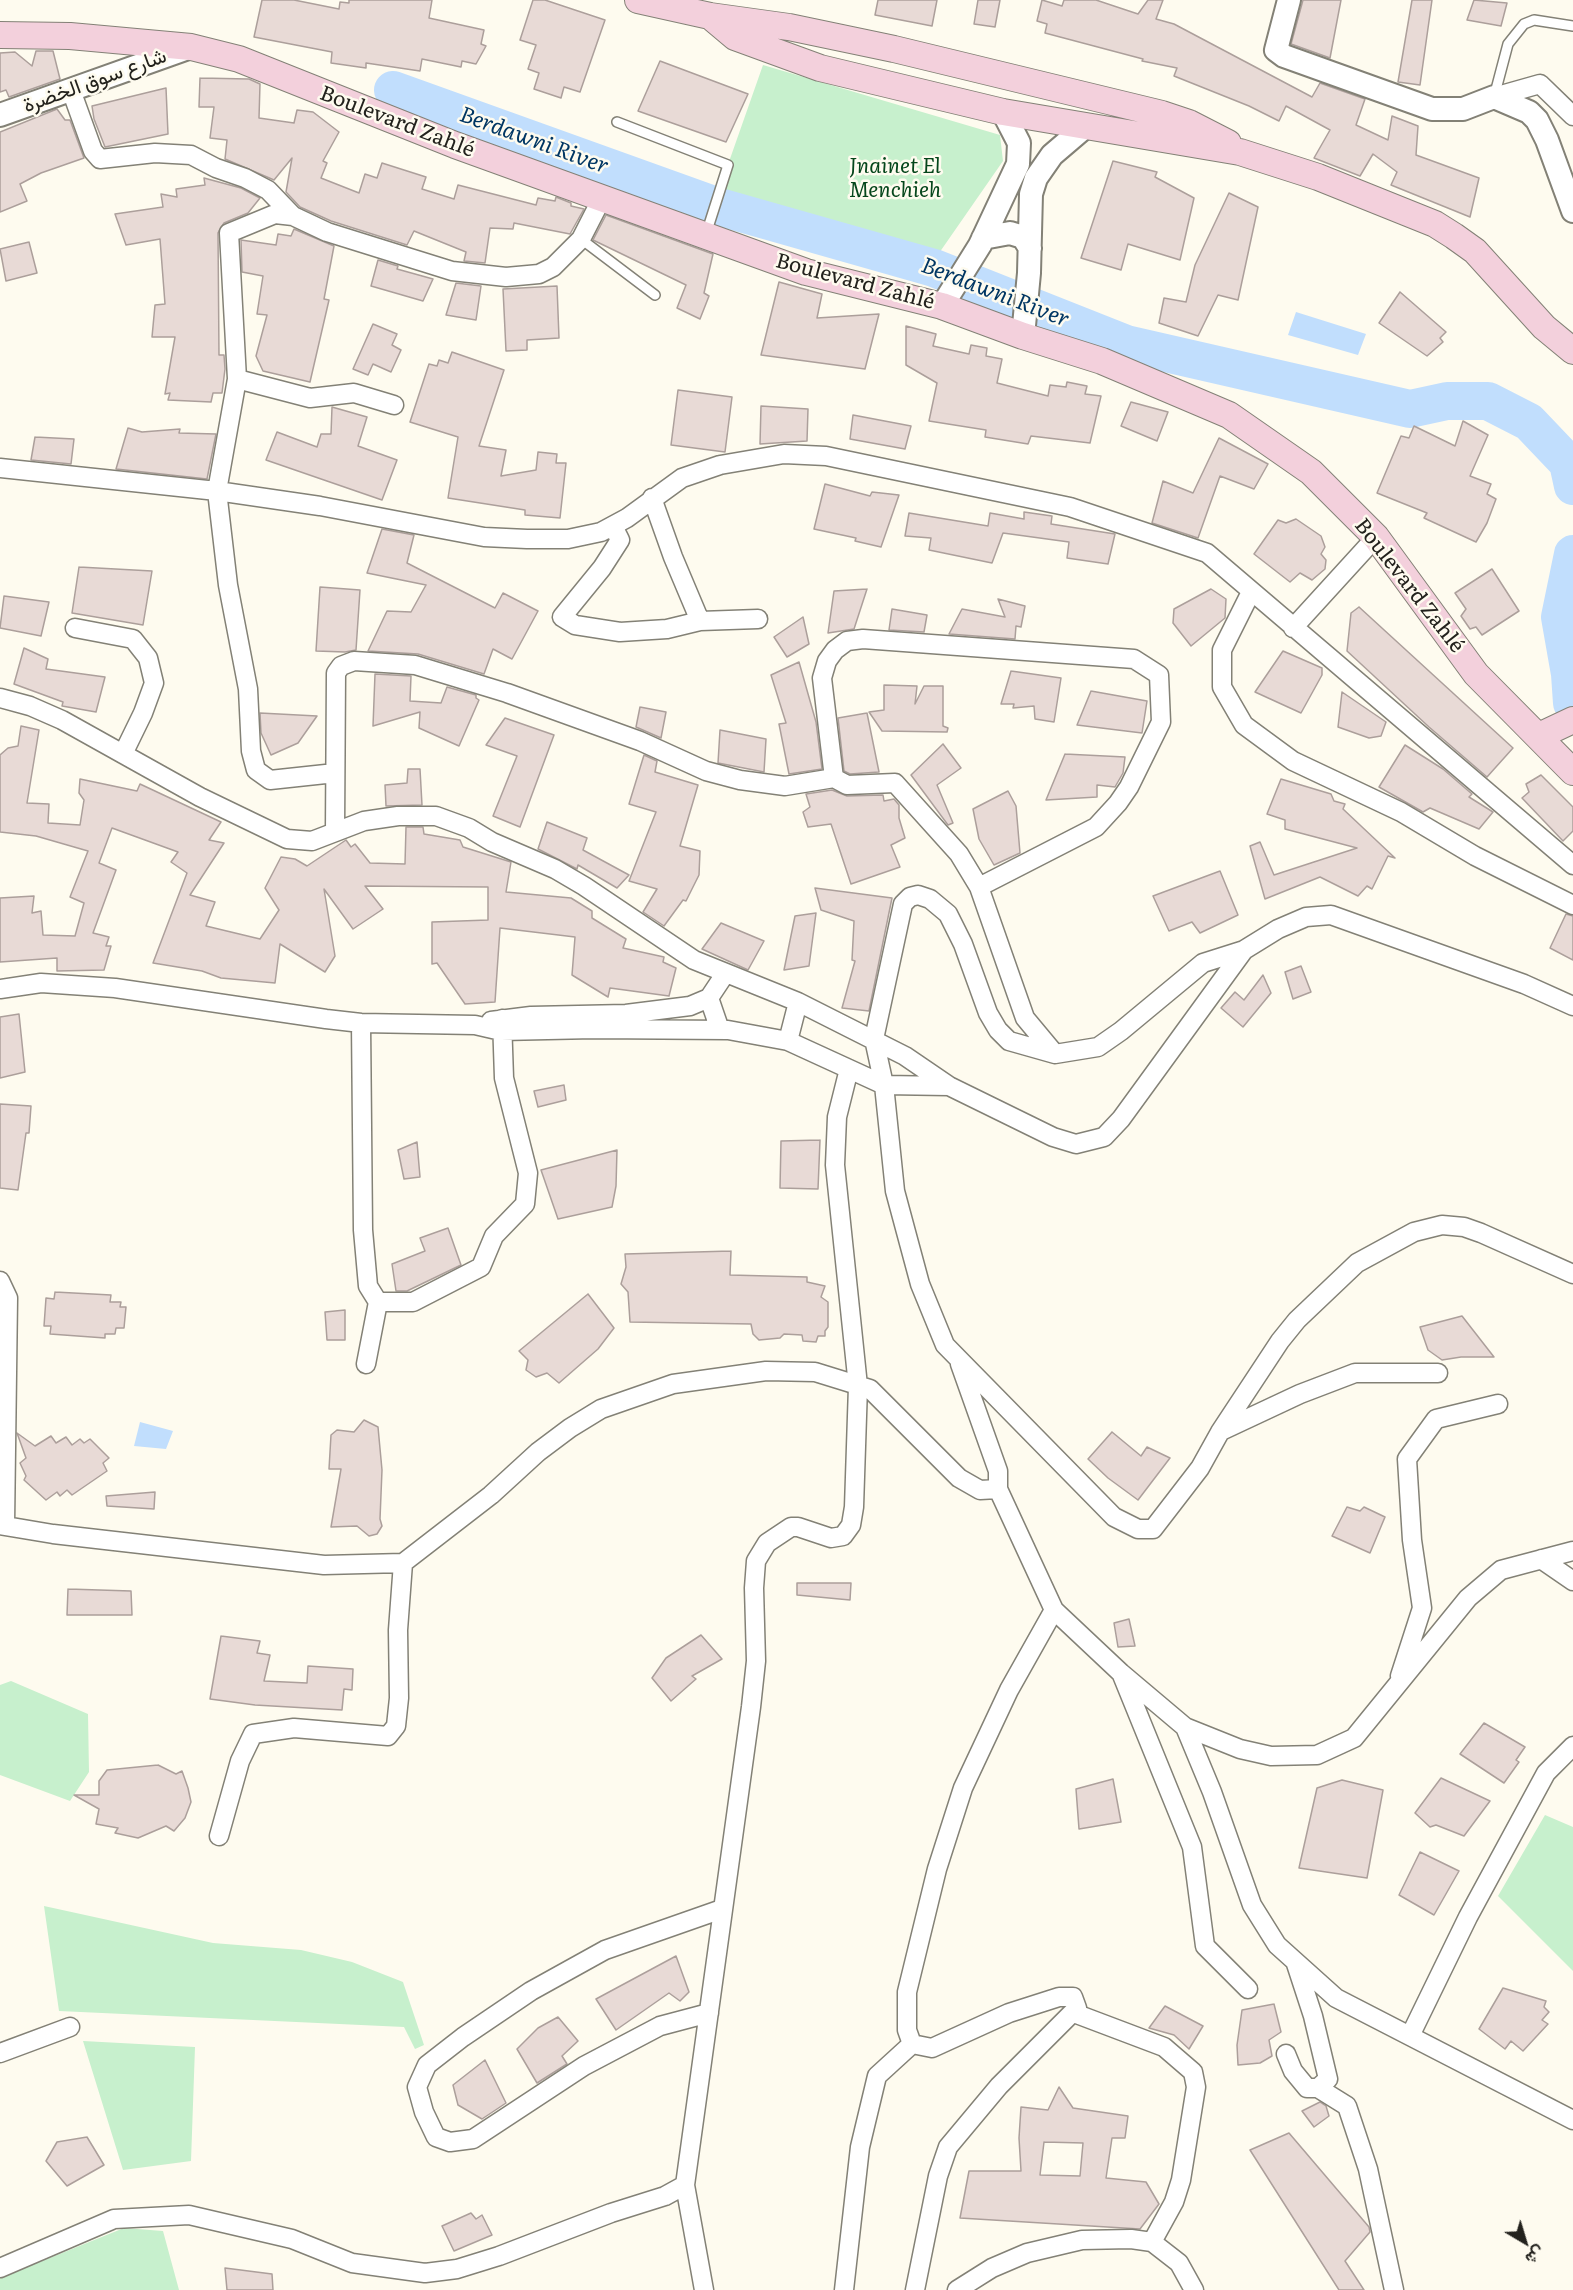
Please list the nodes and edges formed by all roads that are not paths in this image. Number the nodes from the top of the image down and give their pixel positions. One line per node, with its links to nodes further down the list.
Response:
1 (638, 0): 3 (main road)
2 (1289, 0): 9 (street)
3 (677, 4): 4 (main road)
4 (710, 16): 10 (main road); 15 (main road)
5 (1573, 26): 9 (lane)
6 (0, 35): 7 (main road, Boulevard Zahlé)
7 (191, 47): 8 (street, شارع سوق الخضرة); 16 (main road, Boulevard Zahlé)
8 (71, 90): 11 (street, شارع سوق الخضرة); 18 (street)
9 (1494, 97): 12 (street); 17 (street)
10 (1003, 112): 14 (main road); 21 (street)
11 (0, 115)
12 (1573, 116)
13 (617, 122): 19 (lane)
14 (1086, 126): 15 (main road); 22 (street)
15 (1240, 152): 26 (main road)
16 (602, 198): 19 (main road, Boulevard Zahlé); 20 (street)
17 (1573, 211)
18 (293, 216): 20 (street); 27 (street)
19 (708, 226): 24 (main road, Boulevard Zahlé)
20 (581, 239): 23 (lane)
21 (981, 242): 22 (street); 24 (street)
22 (1030, 251): 25 (street)
23 (656, 295)
24 (946, 299): 25 (main road, Boulevard Zahlé)
25 (1024, 326): 33 (main road, Boulevard Zahlé)
26 (1573, 351)
27 (237, 379): 28 (street); 30 (street)
28 (394, 405)
29 (0, 468): 30 (street)
30 (217, 491): 32 (street); 43 (street)
31 (652, 498): 32 (street); 34 (street); 36 (street)
32 (613, 526): 36 (street)
33 (1376, 537): 38 (street); 41 (main road, Boulevard Zahlé)
34 (1251, 592): 38 (street); 49 (street)
35 (758, 620): 36 (street)
36 (700, 621)
37 (75, 628): 42 (street)
38 (1293, 628): 47 (street)
39 (0, 698): 42 (street)
40 (1573, 720): 41 (main road)
41 (1539, 736): 44 (main road, Boulevard Zahlé)
42 (123, 754): 46 (street)
43 (335, 772): 45 (street); 46 (street)
44 (1573, 772)
45 (834, 778): 48 (street); 48 (street)
46 (335, 831): 51 (street)
47 (1573, 865)
48 (979, 887): 61 (street)
49 (1573, 905)
50 (1244, 950): 55 (street); 61 (street); 64 (street)
51 (725, 974): 53 (street); 54 (street)
52 (0, 989): 56 (street)
53 (709, 998): 57 (street); 58 (street)
54 (798, 1002): 59 (street); 60 (street)
55 (1573, 1006)
56 (361, 1023): 57 (street); 67 (street)
57 (502, 1025): 58 (street); 67 (street)
58 (720, 1030): 60 (street)
59 (874, 1039): 61 (street); 63 (street); 64 (street)
60 (788, 1041): 62 (street)
61 (1055, 1054)
62 (849, 1070): 63 (street); 71 (street)
63 (884, 1085): 64 (street); 68 (street)
64 (949, 1086)
65 (1573, 1274): 73 (street)
66 (0, 1281): 75 (street)
67 (378, 1302): 69 (street)
68 (958, 1359): 73 (street); 74 (street)
69 (366, 1364)
70 (1438, 1372): 73 (street)
71 (858, 1386): 74 (street); 78 (street); 86 (street)
72 (1498, 1404): 82 (street)
73 (1220, 1432)
74 (998, 1489): 80 (street)
75 (3, 1525): 78 (street)
76 (1573, 1551): 77 (street)
77 (1541, 1559): 79 (street); 82 (street)
78 (403, 1563): 85 (street)
79 (1573, 1581)
80 (1054, 1610): 81 (street); 93 (street)
81 (1121, 1673): 83 (street); 88 (street)
82 (1396, 1688): 83 (street)
83 (1185, 1727): 87 (street)
84 (1573, 1746): 92 (street)
85 (219, 1836)
86 (722, 1909): 89 (street); 89 (street)
87 (1295, 1963): 92 (street); 96 (street)
88 (1248, 1989)
89 (709, 2013): 98 (street)
90 (1074, 2013): 93 (street); 99 (street); 103 (street)
91 (70, 2027): 94 (street)
92 (1410, 2036): 97 (street)
93 (912, 2044): 102 (street)
94 (0, 2053)
95 (1286, 2054): 96 (street)
96 (1318, 2088): 106 (street)
97 (1573, 2120)
98 (685, 2185): 100 (street); 101 (street)
99 (1152, 2242): 104 (street); 105 (street)
100 (0, 2268)
101 (704, 2290)
102 (844, 2290)
103 (915, 2290)
104 (957, 2290)
105 (1194, 2290)
106 (1394, 2290)

